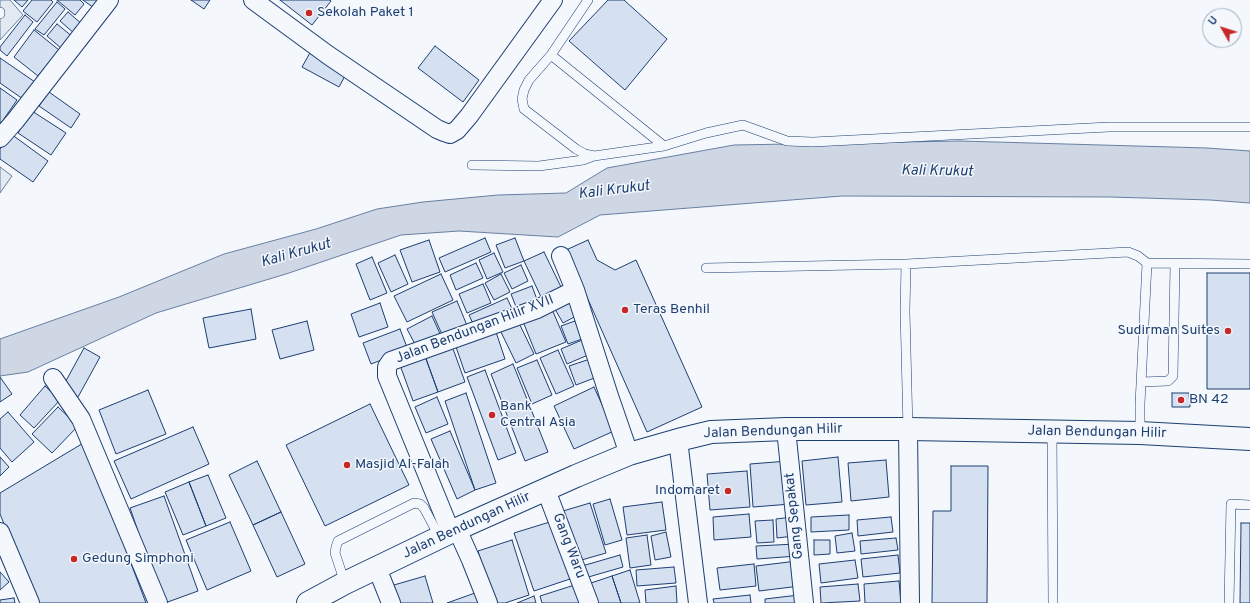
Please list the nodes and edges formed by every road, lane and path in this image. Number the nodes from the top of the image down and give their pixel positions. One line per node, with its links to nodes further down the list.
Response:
1 (109, 0): 7 (street)
2 (253, 0): 3 (street)
3 (553, 0)
4 (588, 0): 5 (lane)
5 (551, 55): 8 (lane); 9 (lane)
6 (1250, 127): 8 (lane)
7 (0, 138)
8 (664, 146): 9 (lane)
9 (594, 156): 10 (lane)
10 (472, 165)
11 (561, 256): 17 (street)
12 (1146, 263): 13 (lane); 14 (lane); 19 (lane)
13 (906, 264): 16 (lane); 21 (lane)
14 (1175, 264): 15 (lane); 19 (lane)
15 (1250, 264)
16 (706, 268)
17 (574, 290): 26 (street); 30 (street, Jalan Bendungan Hilir XVII)
18 (53, 378): 35 (street)
19 (1141, 382): 23 (lane)
20 (786, 429): 21 (street, Jalan Bendungan Hilir); 25 (street, Jalan Bendungan Hilir); 41 (street, Gang Sepakat)
21 (908, 429): 22 (street, Jalan Bendungan Hilir); 42 (street)
22 (1052, 431): 23 (street, Jalan Bendungan Hilir); 43 (lane)
23 (1140, 433): 24 (street, Jalan Bendungan Hilir)
24 (1250, 438)
25 (678, 440): 26 (street, Jalan Bendungan Hilir); 40 (street)
26 (629, 454): 27 (street, Jalan Bendungan Hilir)
27 (546, 490): 30 (street, Jalan Bendungan Hilir); 39 (street, Gang Waru)
28 (1250, 504): 33 (lane)
29 (0, 532): 34 (street)
30 (449, 533): 31 (street, Jalan Bendungan Hilir); 32 (lane); 38 (street, Jalan Bendungan Hilir XVII)
31 (377, 568): 32 (street, Jalan Bendungan Hilir); 37 (street)
32 (345, 583): 36 (street, Jalan Bendungan Hilir)
33 (1232, 597)
34 (30, 603)
35 (158, 603)
36 (308, 603)
37 (391, 603)
38 (488, 603)
39 (589, 603)
40 (698, 603)
41 (804, 603)
42 (910, 603)
43 (1053, 603)

